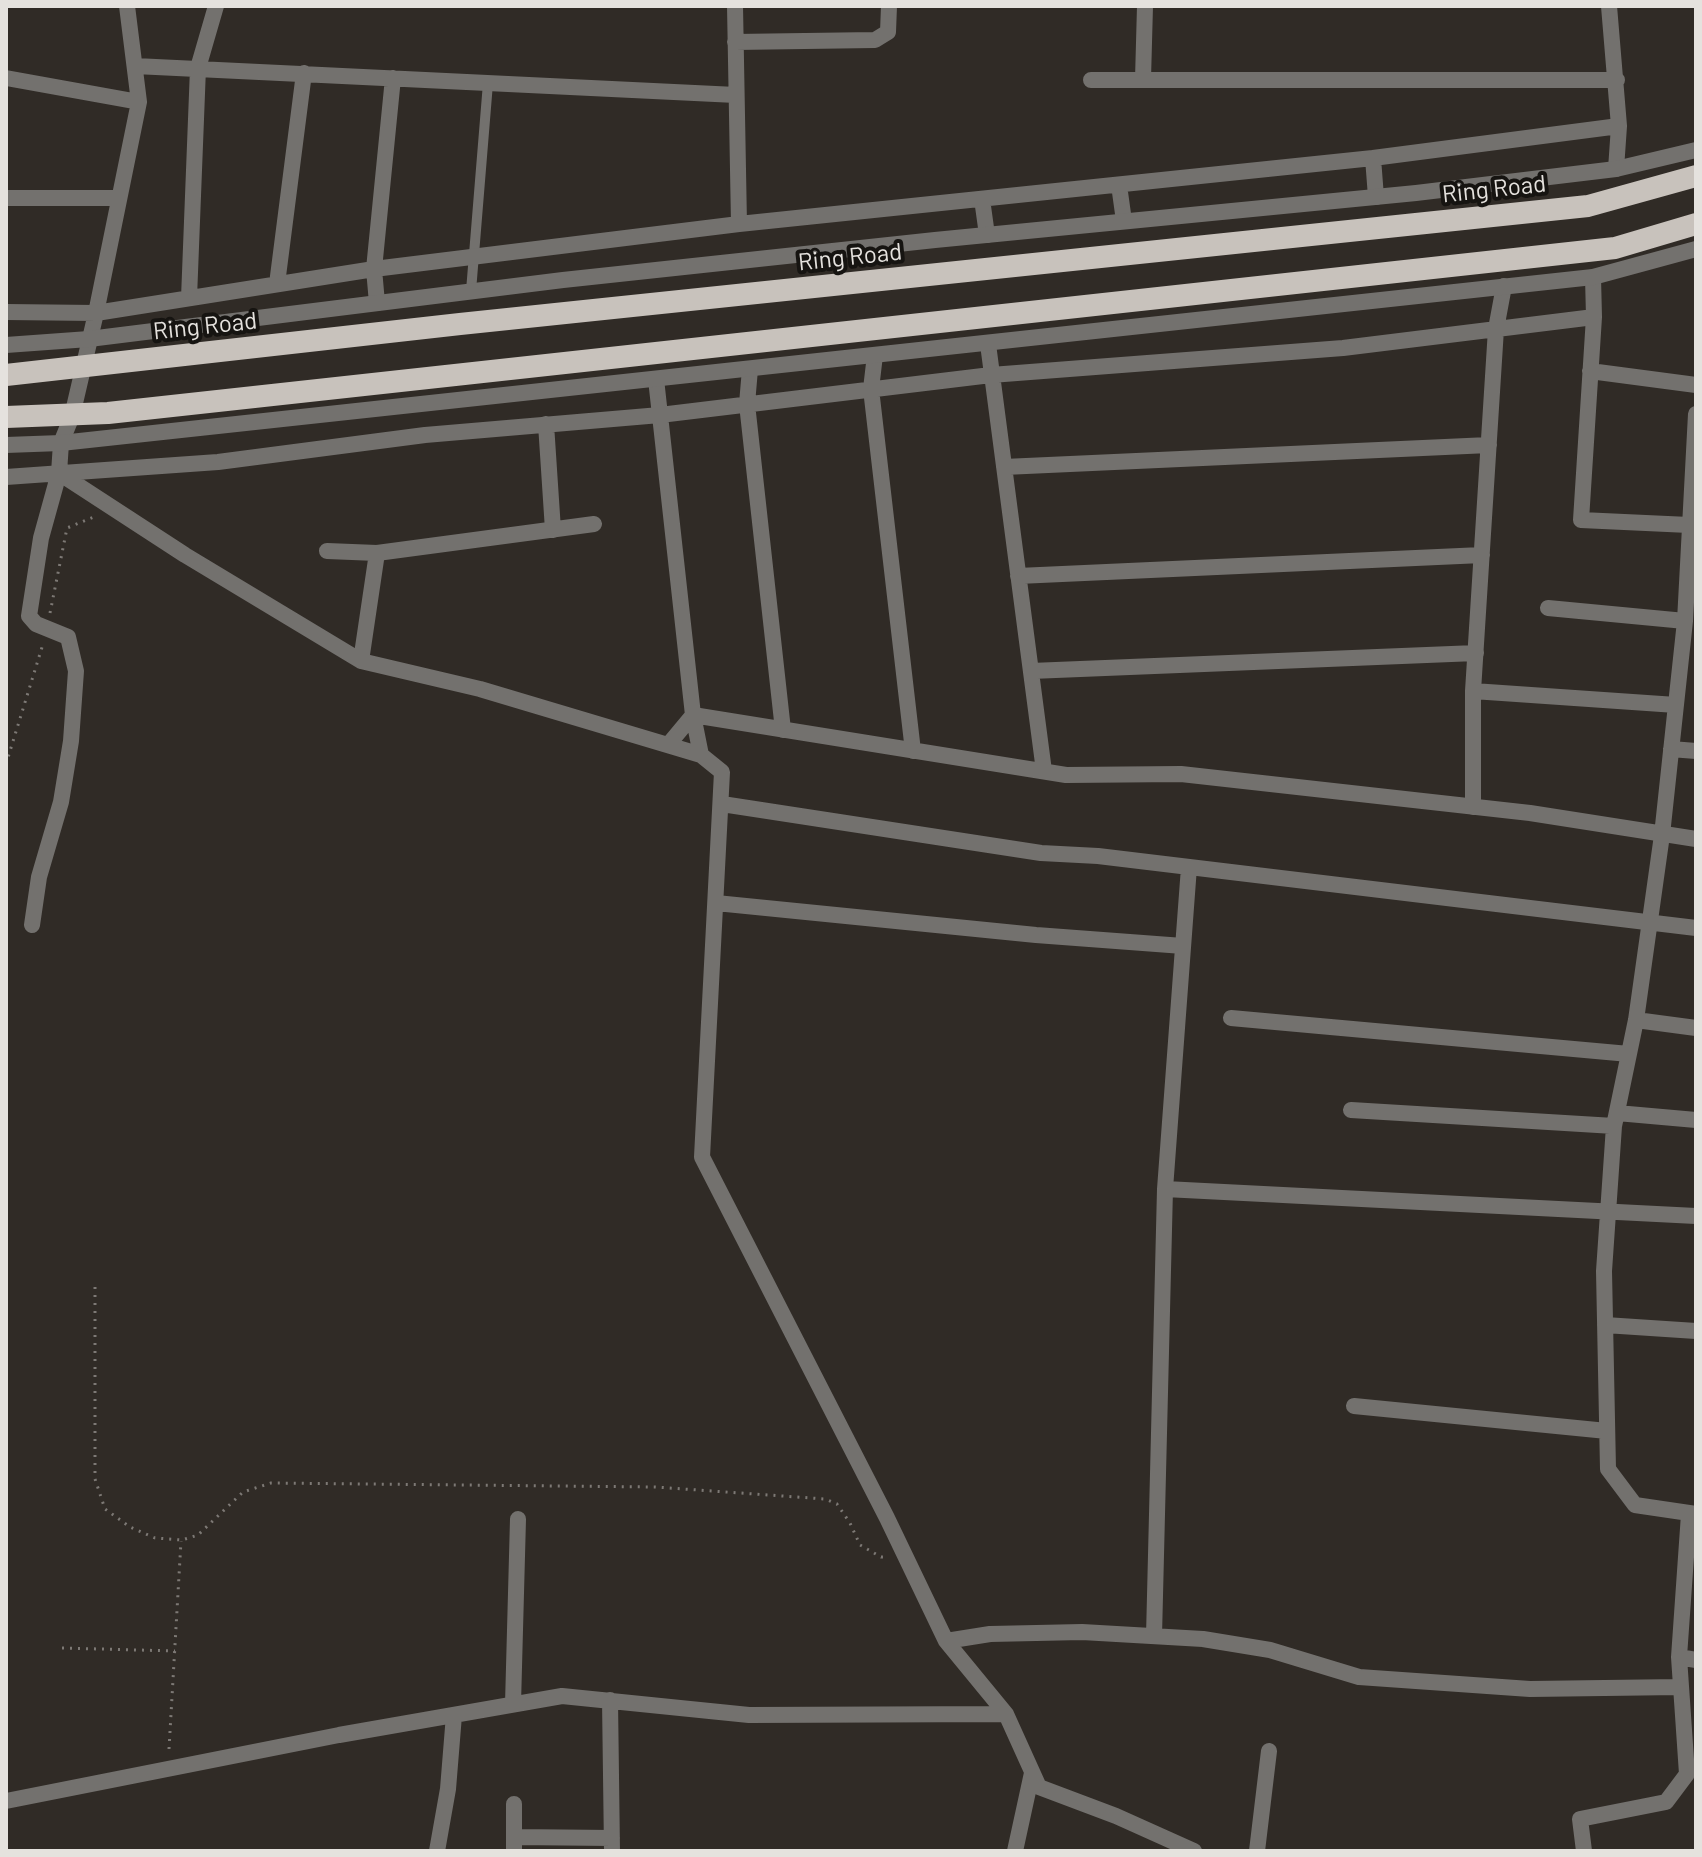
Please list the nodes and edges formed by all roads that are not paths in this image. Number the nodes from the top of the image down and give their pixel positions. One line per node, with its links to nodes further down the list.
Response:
1 (127, 6): 8 (street)
2 (216, 6): 9 (street)
3 (735, 6): 7 (street)
4 (889, 6): 7 (street)
5 (1145, 6): 13 (street)
6 (1609, 6): 15 (street)
7 (735, 42): 17 (street)
8 (135, 66): 9 (street); 18 (street)
9 (198, 68): 10 (street); 40 (street)
10 (304, 73): 12 (street); 37 (street)
11 (6, 78): 18 (street)
12 (393, 78): 16 (street); 35 (street)
13 (1143, 79): 14 (street); 15 (street)
14 (1091, 80)
15 (1617, 80): 19 (street)
16 (488, 83): 17 (street); 34 (lane)
17 (736, 95): 30 (street)
18 (139, 102): 27 (street)
19 (1619, 126): 21 (street); 22 (street)
20 (1696, 150): 22 (street)
21 (1373, 158): 24 (street); 25 (street)
22 (1616, 169): 25 (street)
23 (1696, 176): 50 (highway, Ring Road)
24 (1119, 185): 28 (street); 29 (street)
25 (1376, 197): 29 (street)
26 (6, 198): 27 (street)
27 (118, 198): 43 (street)
28 (982, 199): 30 (street); 32 (street)
29 (1124, 221): 32 (street)
30 (739, 224): 34 (street)
31 (1696, 224): 61 (highway)
32 (987, 235): 39 (street)
33 (1696, 249): 36 (street)
34 (475, 256): 35 (street); 39 (lane)
35 (374, 269): 37 (street); 41 (street)
36 (1593, 277): 38 (street); 44 (street)
37 (277, 284): 40 (street)
38 (1504, 286): 45 (street); 47 (street)
39 (471, 291): 41 (street)
40 (189, 298): 43 (street)
41 (377, 303): 46 (street)
42 (6, 312): 43 (street)
43 (96, 313): 46 (street)
44 (1594, 317): 45 (street); 52 (street)
45 (1496, 329): 54 (street); 66 (street)
46 (89, 339): 48 (street); 50 (street)
47 (988, 344): 49 (street); 54 (street)
48 (6, 345)
49 (875, 355): 51 (street); 57 (street)
50 (84, 366): 53 (highway, Ring Road); 61 (street)
51 (750, 369): 55 (street); 58 (street)
52 (1590, 371): 56 (street); 72 (street)
53 (6, 375)
54 (991, 375): 57 (street); 67 (street)
55 (656, 379): 60 (street); 64 (street)
56 (1696, 385)
57 (871, 389): 58 (street); 89 (street)
58 (747, 404): 60 (street); 86 (street)
59 (1696, 414): 69 (street)
60 (660, 415): 63 (street); 85 (street)
61 (72, 416): 62 (highway); 64 (street)
62 (6, 417)
63 (546, 424): 68 (street); 73 (street)
64 (61, 443): 65 (street); 68 (street)
65 (6, 445)
66 (1489, 445): 67 (street); 76 (street)
67 (1004, 467): 77 (street)
68 (59, 473): 70 (street); 81 (street); 100 (street)
69 (1694, 473): 72 (street)
70 (6, 477)
71 (594, 524): 73 (street)
72 (1689, 525): 79 (street)
73 (553, 530): 75 (street)
74 (327, 551): 75 (street)
75 (377, 553): 81 (street)
76 (1482, 555): 77 (street); 80 (street)
77 (1018, 576): 82 (street)
78 (1548, 608): 79 (street)
79 (1685, 621): 84 (street)
80 (1476, 653): 82 (street); 83 (street)
81 (361, 661): 87 (street)
82 (1031, 671): 92 (street)
83 (1473, 691): 84 (street); 94 (street)
84 (1676, 705): 88 (street)
85 (693, 715): 86 (street); 87 (street); 91 (street)
86 (783, 730): 89 (street)
87 (668, 745): 91 (street)
88 (1671, 749): 90 (street); 95 (street)
89 (913, 751): 92 (street)
90 (1696, 751)
91 (701, 755): 93 (street)
92 (1044, 771): 94 (street)
93 (722, 804): 97 (street); 98 (street)
94 (1473, 807): 95 (street)
95 (1662, 835): 96 (street); 99 (street)
96 (1696, 839)
97 (1189, 867): 99 (street); 102 (street)
98 (716, 903): 102 (street); 121 (street)
99 (1652, 922): 101 (street); 104 (street)
100 (32, 925)
101 (1696, 928)
102 (1183, 946): 110 (street)
103 (1231, 1018): 106 (street)
104 (1636, 1020): 105 (street); 106 (street)
105 (1696, 1028)
106 (1629, 1054): 108 (street)
107 (1351, 1110): 108 (street)
108 (1616, 1120): 109 (street); 111 (street)
109 (1696, 1120)
110 (1165, 1189): 111 (street); 120 (street)
111 (1607, 1210): 112 (street); 113 (street)
112 (1696, 1216)
113 (1605, 1325): 114 (street); 116 (street)
114 (1696, 1331)
115 (1354, 1406): 116 (street)
116 (1607, 1431): 117 (street)
117 (1692, 1514): 119 (street)
118 (518, 1519): 126 (street)
119 (1690, 1584): 122 (street)
120 (1154, 1636): 121 (street); 124 (street)
121 (946, 1641): 127 (street)
122 (1679, 1657): 123 (street); 124 (street)
123 (1696, 1660)
124 (1679, 1687): 139 (street)
125 (610, 1700): 126 (street); 127 (street); 134 (street)
126 (513, 1704): 128 (street)
127 (1006, 1714): 130 (street)
128 (454, 1715): 131 (street); 135 (street)
129 (1269, 1751): 138 (street)
130 (1032, 1773): 136 (street); 137 (street)
131 (6, 1801)
132 (514, 1804): 133 (street)
133 (514, 1844): 134 (street)
134 (612, 1845)
135 (437, 1851)
136 (1015, 1851)
137 (1194, 1851)
138 (1257, 1851)
139 (1584, 1851)

